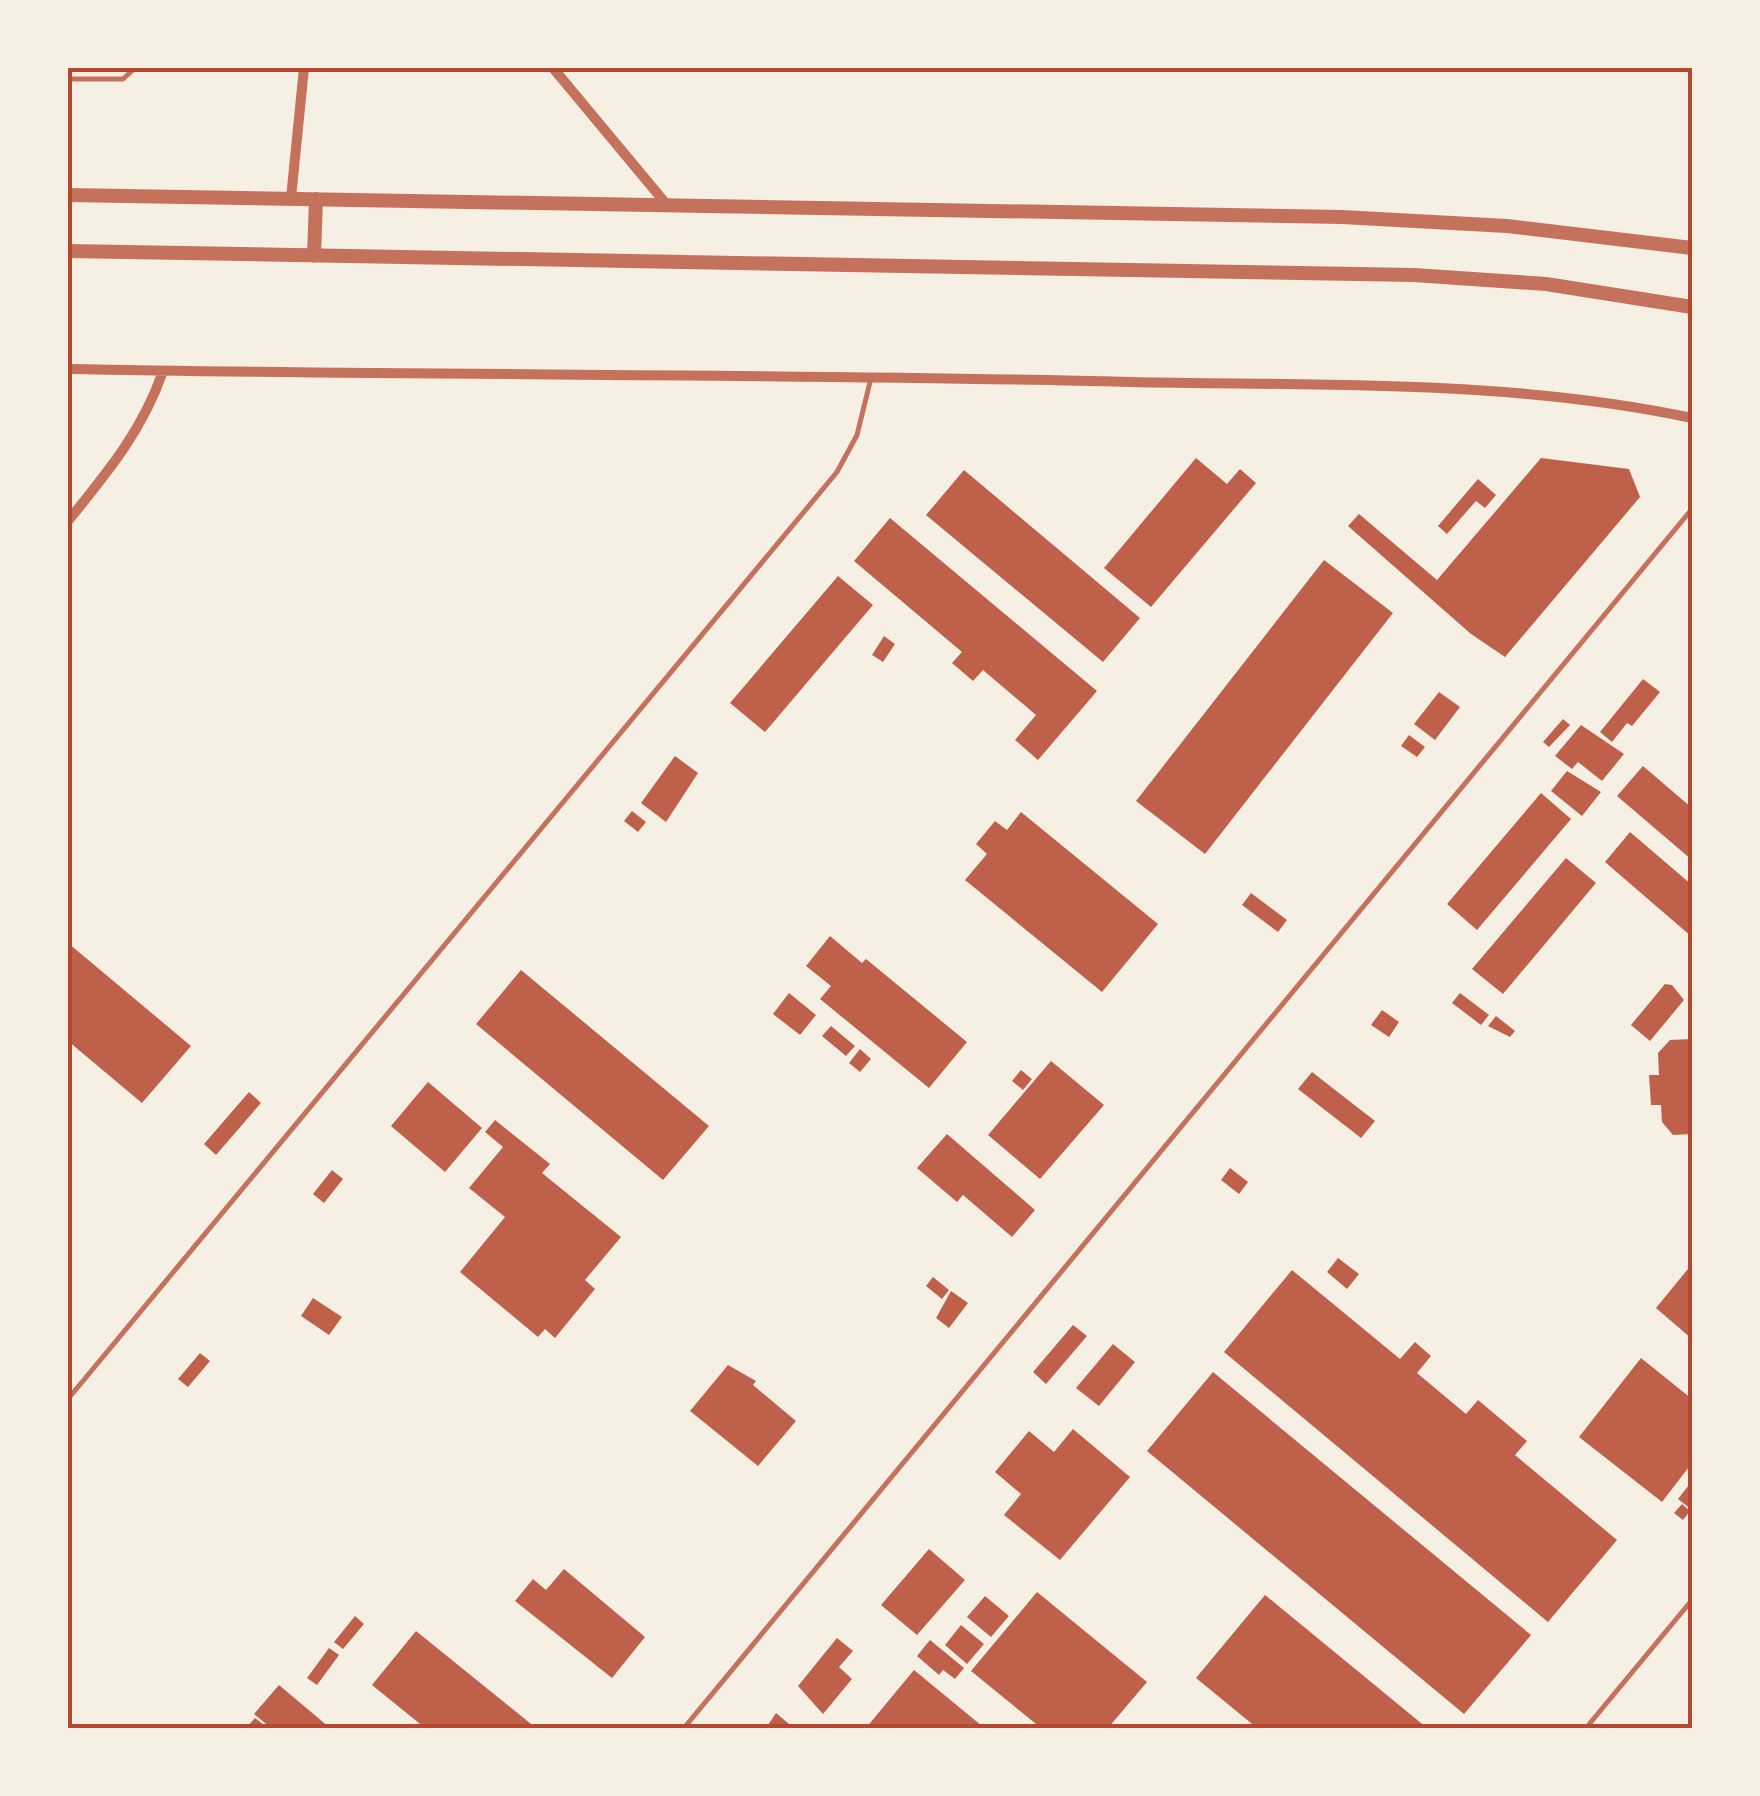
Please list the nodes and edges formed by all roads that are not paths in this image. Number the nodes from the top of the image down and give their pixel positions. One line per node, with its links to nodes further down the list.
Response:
1 (135, 68): 4 (lane)
2 (304, 68): 6 (street)
3 (553, 68): 8 (street)
4 (68, 79)
5 (68, 195): 6 (street)
6 (291, 198): 7 (street)
7 (316, 199): 8 (street); 11 (street)
8 (667, 205): 9 (street)
9 (1692, 248)
10 (68, 251): 11 (street)
11 (314, 256): 12 (street)
12 (1692, 307)
13 (68, 369): 14 (street)
14 (163, 371): 15 (street); 18 (street)
15 (872, 375): 16 (street); 19 (lane)
16 (1692, 418)
17 (1692, 508): 21 (lane)
18 (68, 521)
19 (68, 1399)
20 (1692, 1600): 22 (lane)
21 (684, 1728)
22 (1586, 1728)

